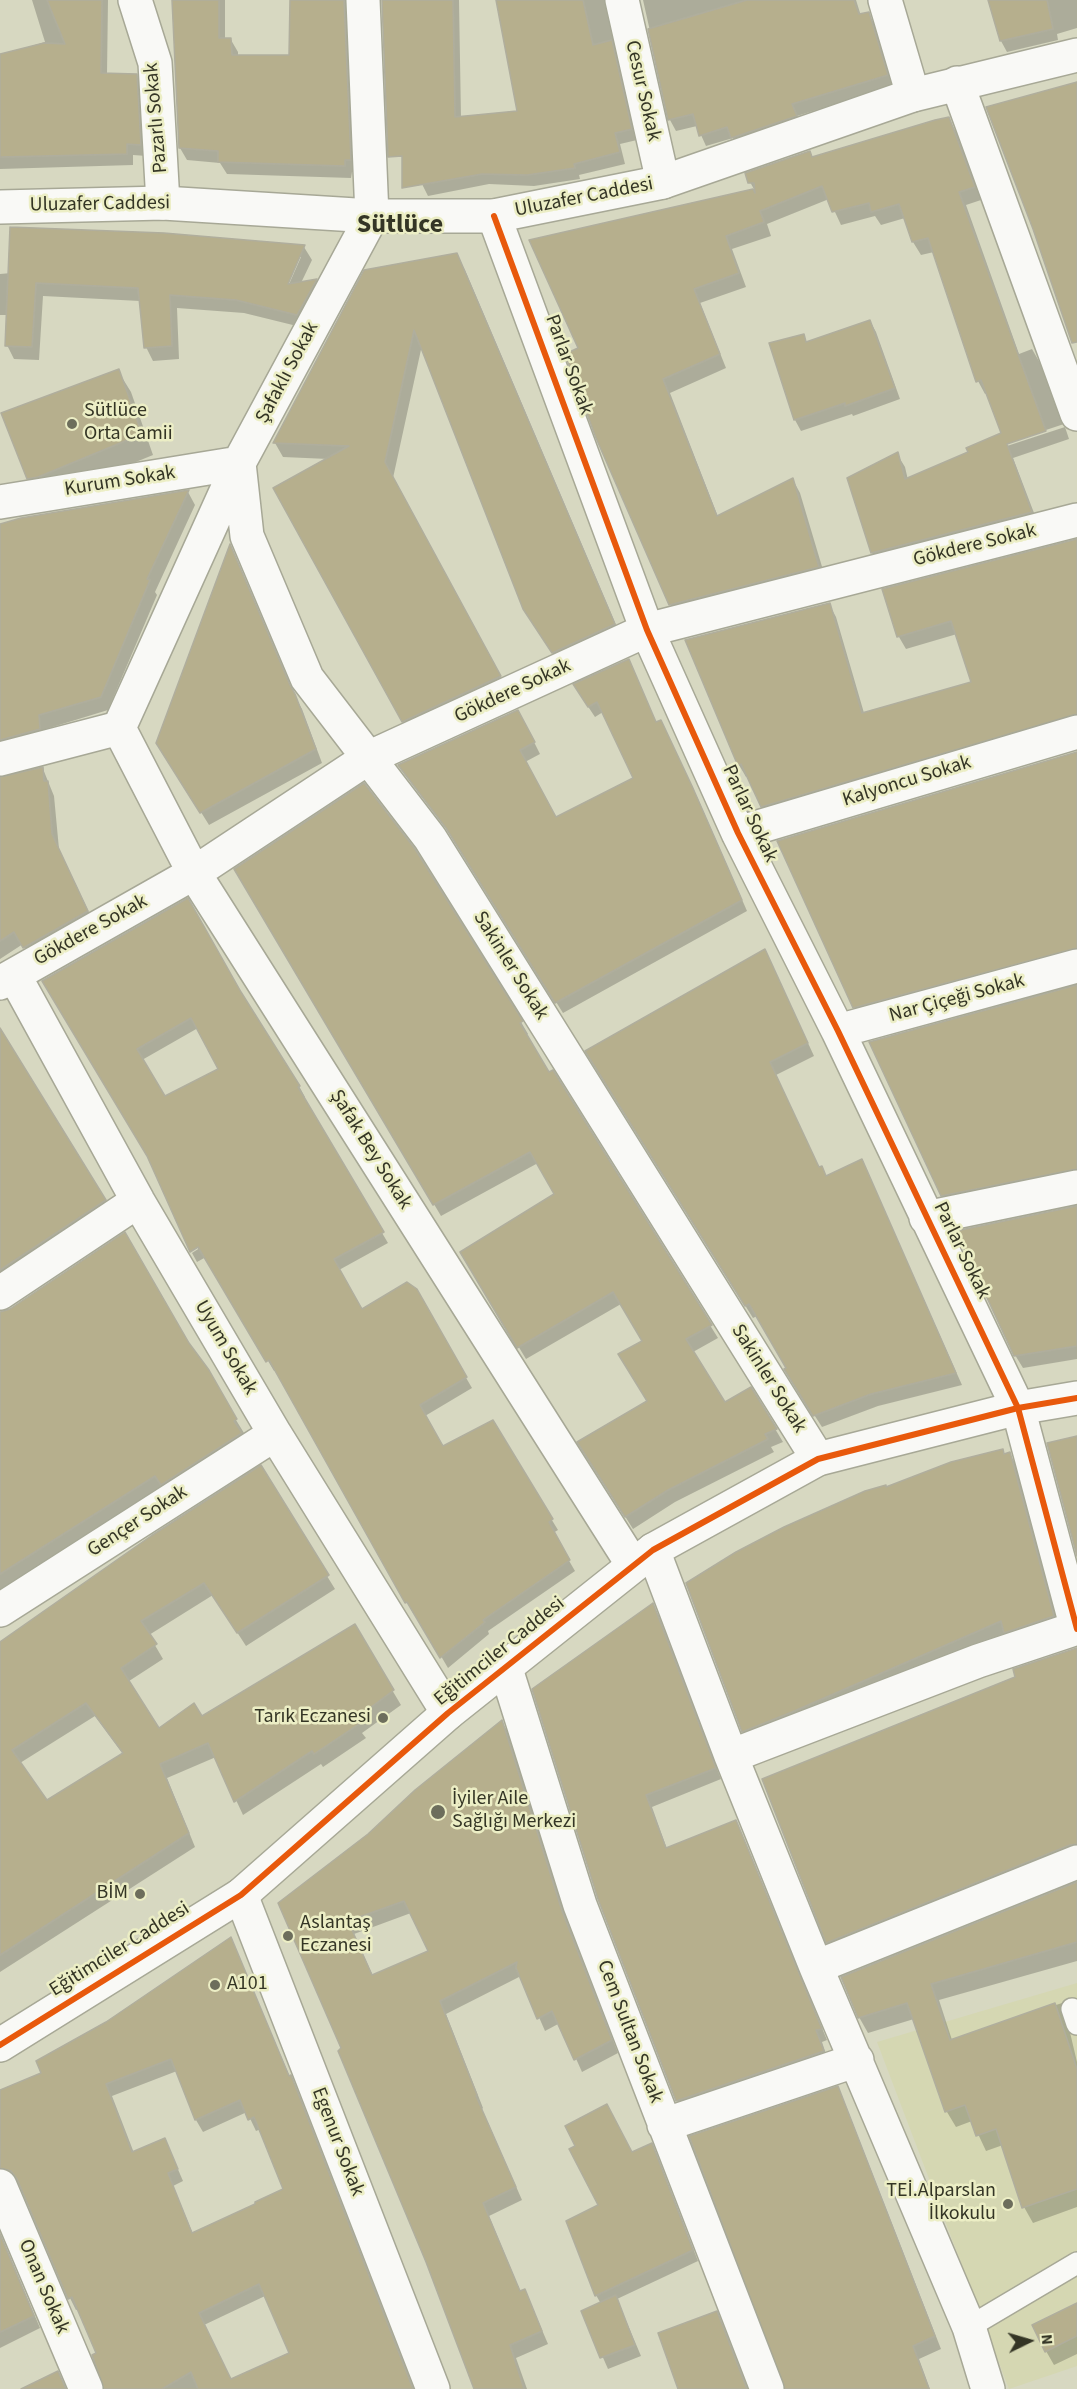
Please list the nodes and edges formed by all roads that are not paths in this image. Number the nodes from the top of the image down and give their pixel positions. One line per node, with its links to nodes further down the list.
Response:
1 (135, 0): 9 (street, Pazarlı Sokak)
2 (363, 0): 11 (street)
3 (622, 0): 8 (street, Cesur Sokak)
4 (885, 0): 7 (street)
5 (1077, 55): 6 (street, Uluzafer Caddesi)
6 (957, 83): 7 (street, Uluzafer Caddesi); 13 (street)
7 (913, 94): 8 (street, Uluzafer Caddesi)
8 (663, 182): 12 (street, Uluzafer Caddesi)
9 (163, 203): 10 (street, Uluzafer Caddesi); 11 (street, Uluzafer Caddesi)
10 (0, 207)
11 (372, 216): 12 (street, Uluzafer Caddesi); 14 (street, Şafaklı Sokak)
12 (494, 216): 17 (street, Parlar Sokak)
13 (1077, 414)
14 (239, 463): 15 (street, Kurum Sokak); 18 (street, Şafaklı Sokak); 20 (street, Sakinler Sokak)
15 (1, 494)
16 (1077, 520): 17 (street, Gökdere Sokak)
17 (647, 630): 20 (street, Gökdere Sokak); 22 (street, Parlar Sokak)
18 (119, 728): 21 (street); 23 (street, Şafak Bey Sokak)
19 (1077, 732): 22 (street, Kalyoncu Sokak)
20 (368, 758): 23 (street, Gökdere Sokak); 34 (street, Sakinler Sokak)
21 (0, 759)
22 (738, 833): 26 (street, Parlar Sokak)
23 (194, 873): 25 (street, Gökdere Sokak); 35 (street, Şafak Bey Sokak)
24 (1077, 966): 26 (street, Nar Çiçeği Sokak)
25 (7, 979): 28 (street, Uyum Sokak)
26 (838, 1031): 29 (street, Parlar Sokak)
27 (1077, 1187): 29 (street)
28 (138, 1201): 30 (street); 33 (street, Uyum Sokak)
29 (926, 1218): 32 (street, Parlar Sokak)
30 (0, 1293)
31 (1077, 1398): 32 (street, Eğitimciler Caddesi)
32 (1018, 1408): 34 (street, Eğitimciler Caddesi); 37 (street, Parlar Sokak)
33 (275, 1434): 36 (street, Gençer Sokak); 39 (street, Uyum Sokak)
34 (818, 1459): 35 (street, Eğitimciler Caddesi)
35 (643, 1558): 38 (street, Eğitimciler Caddesi); 40 (street, Şafak Bey Sokak)
36 (0, 1610)
37 (1077, 1628): 40 (street)
38 (506, 1669): 39 (street, Eğitimciler Caddesi); 46 (street, Cem Sultan Sokak)
39 (448, 1713): 42 (street, Eğitimciler Caddesi)
40 (731, 1756): 43 (street, Şafak Bey Sokak)
41 (1077, 1862): 43 (street)
42 (241, 1895): 44 (street, Eğitimciler Caddesi); 51 (street, Egenur Sokak)
43 (816, 1967): 45 (street, Şafak Bey Sokak)
44 (0, 2045)
45 (857, 2061): 46 (street); 49 (street, Şafak Bey Sokak)
46 (664, 2125): 52 (street, Cem Sultan Sokak)
47 (0, 2186): 50 (street, Onan Sokak)
48 (1077, 2263): 49 (lane)
49 (969, 2327): 53 (street, Şafak Bey Sokak)
50 (86, 2389)
51 (433, 2389)
52 (767, 2389)
53 (988, 2389)

